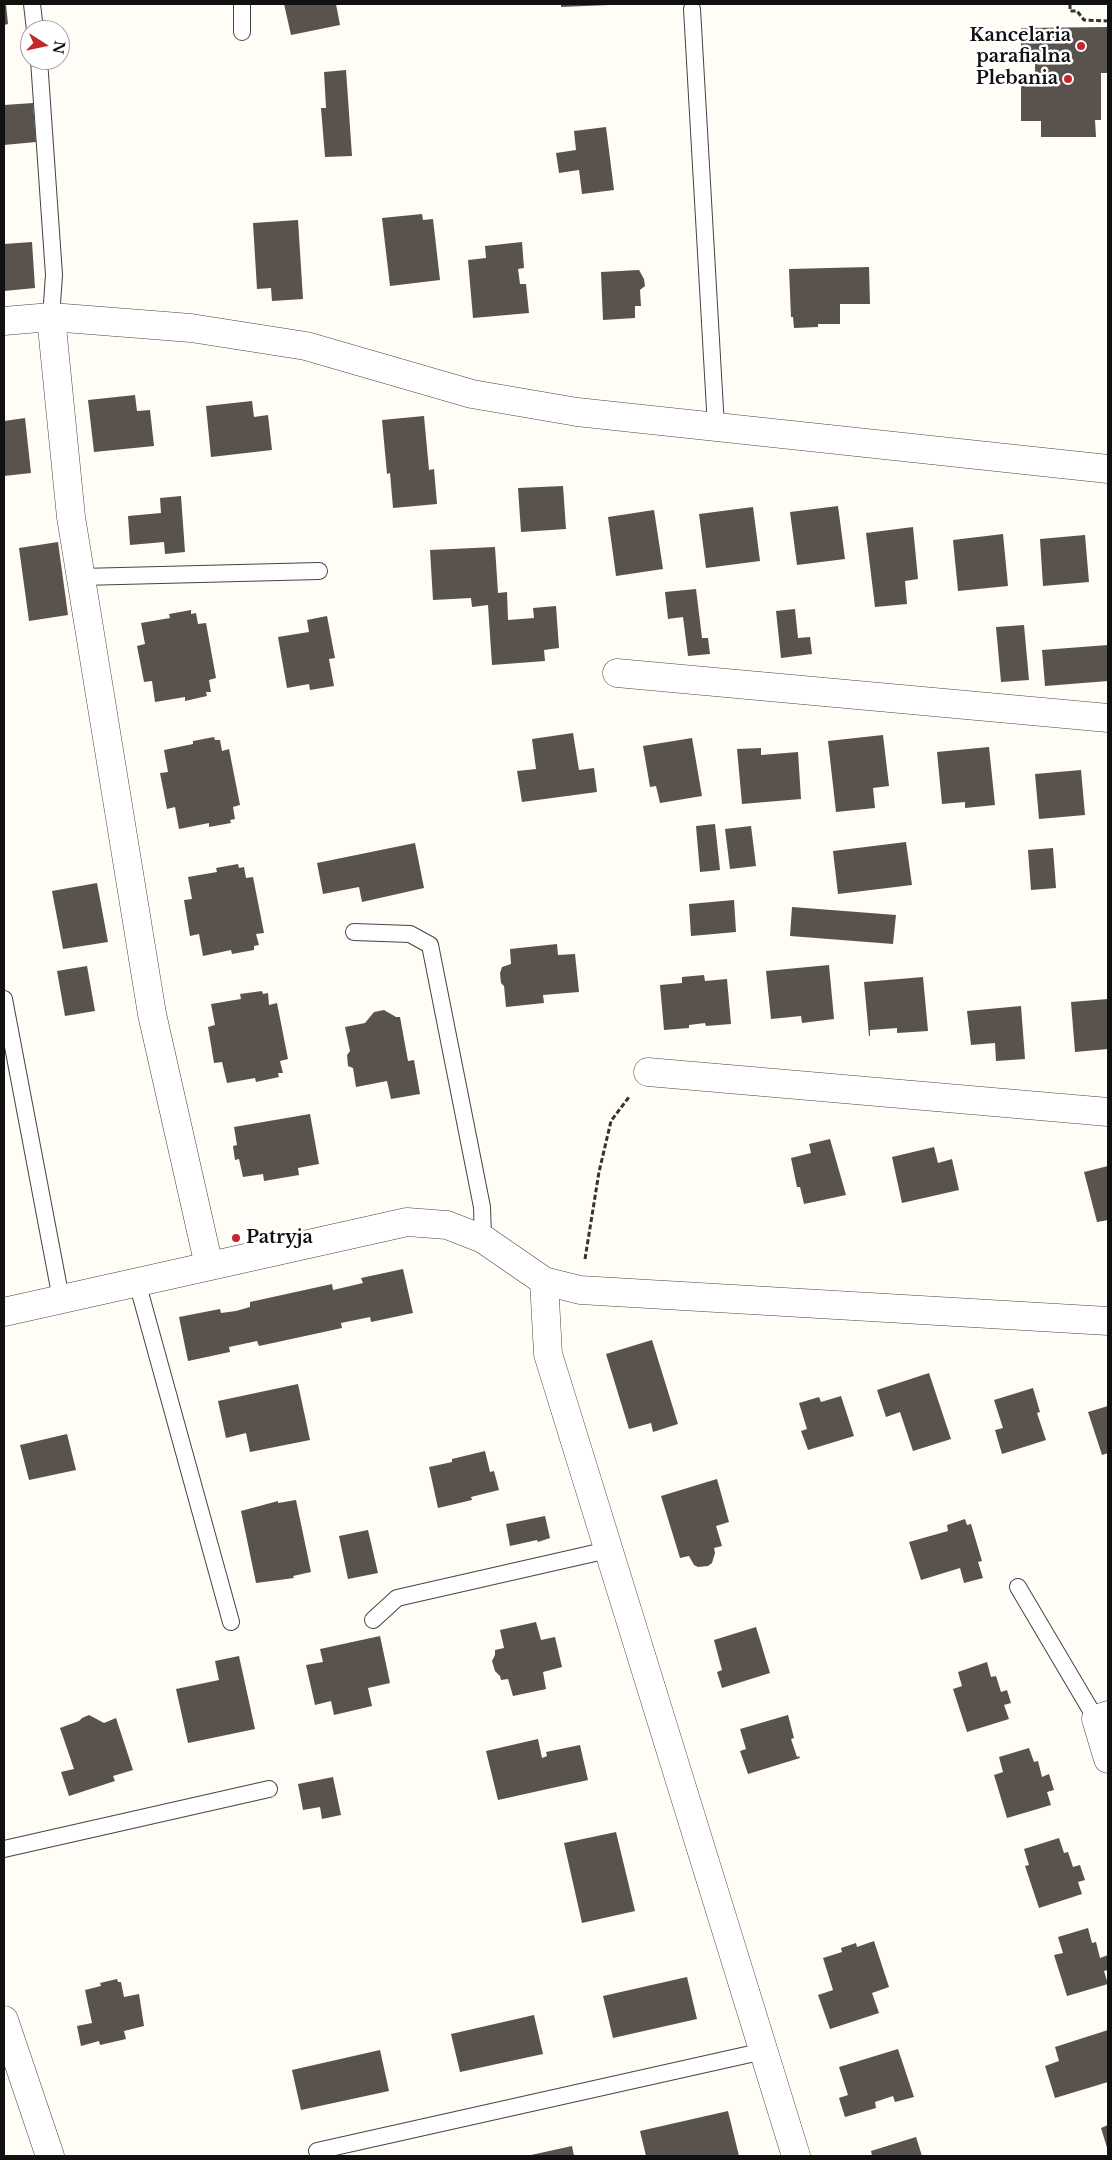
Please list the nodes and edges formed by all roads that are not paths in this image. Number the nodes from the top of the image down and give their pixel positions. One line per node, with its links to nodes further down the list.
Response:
1 (32, 4): 4 (lane)
2 (242, 4): 5 (lane)
3 (692, 9): 9 (lane)
4 (34, 20)
5 (242, 32)
6 (40, 70): 7 (lane)
7 (51, 317): 8 (street); 9 (street); 12 (street)
8 (4, 321)
9 (716, 427): 10 (street)
10 (1108, 469)
11 (319, 571): 12 (lane)
12 (80, 577): 20 (street)
13 (617, 672): 14 (street)
14 (1108, 718)
15 (354, 932): 19 (lane)
16 (4, 999): 23 (lane)
17 (648, 1072): 18 (street)
18 (1108, 1112)
19 (483, 1239): 20 (street); 21 (street)
20 (209, 1266): 22 (street)
21 (544, 1281): 25 (street); 26 (street)
22 (137, 1282): 23 (street); 29 (lane)
23 (61, 1299): 24 (street)
24 (4, 1312)
25 (1108, 1321)
26 (608, 1550): 28 (lane); 35 (street)
27 (1018, 1587): 30 (lane)
28 (373, 1620)
29 (231, 1622)
30 (1102, 1717): 31 (street)
31 (1108, 1759)
32 (269, 1788): 33 (lane)
33 (4, 1849)
34 (4, 2020): 37 (street)
35 (764, 2051): 36 (lane); 38 (street)
36 (317, 2151)
37 (50, 2156)
38 (796, 2156)

